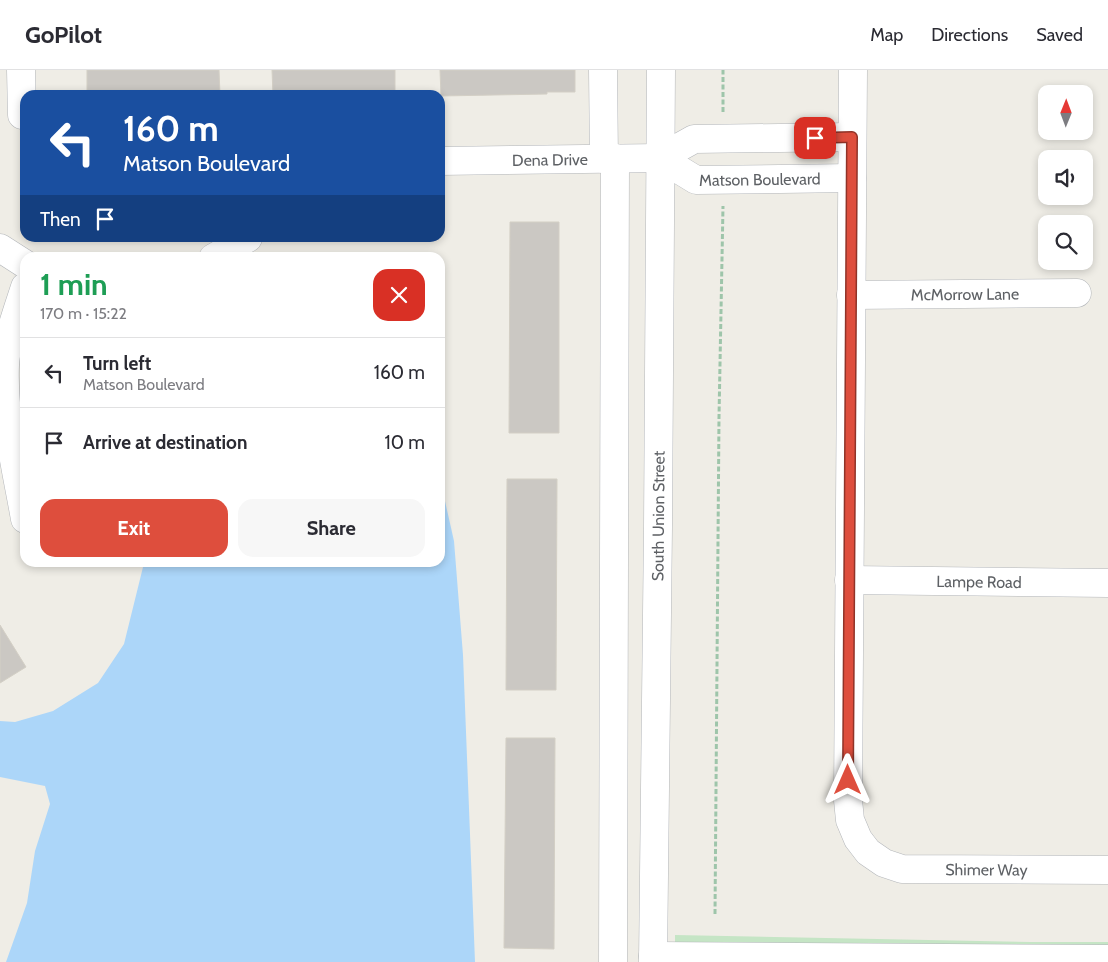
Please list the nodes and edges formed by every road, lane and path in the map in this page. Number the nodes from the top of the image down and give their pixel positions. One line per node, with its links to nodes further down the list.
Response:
1 (21, 70): 6 (street)
2 (603, 70): 10 (street)
3 (661, 70): 9 (street, South Union Street)
4 (723, 70): 8 (path)
5 (853, 70): 7 (street)
6 (21, 90)
7 (852, 137): 8 (street); 12 (street)
8 (723, 138): 9 (street)
9 (660, 158): 10 (street, Dena Drive); 13 (street, Matson Boulevard); 26 (street, South Union Street)
10 (609, 159): 11 (street, Dena Drive); 29 (street)
11 (445, 161)
12 (852, 178): 13 (street, Matson Boulevard); 19 (street)
13 (723, 180): 25 (path)
14 (241, 242): 16 (street)
15 (0, 248): 17 (street)
16 (224, 252)
17 (20, 261)
18 (1077, 294): 19 (street, McMorrow Lane)
19 (851, 295): 22 (street)
20 (20, 302): 21 (street)
21 (20, 489)
22 (849, 580): 23 (street, Lampe Road); 24 (street, Shimer Way)
23 (1108, 583)
24 (1108, 870)
25 (714, 914)
26 (653, 959): 28 (street)
27 (1108, 959): 28 (street)
28 (777, 960)
29 (613, 962)

